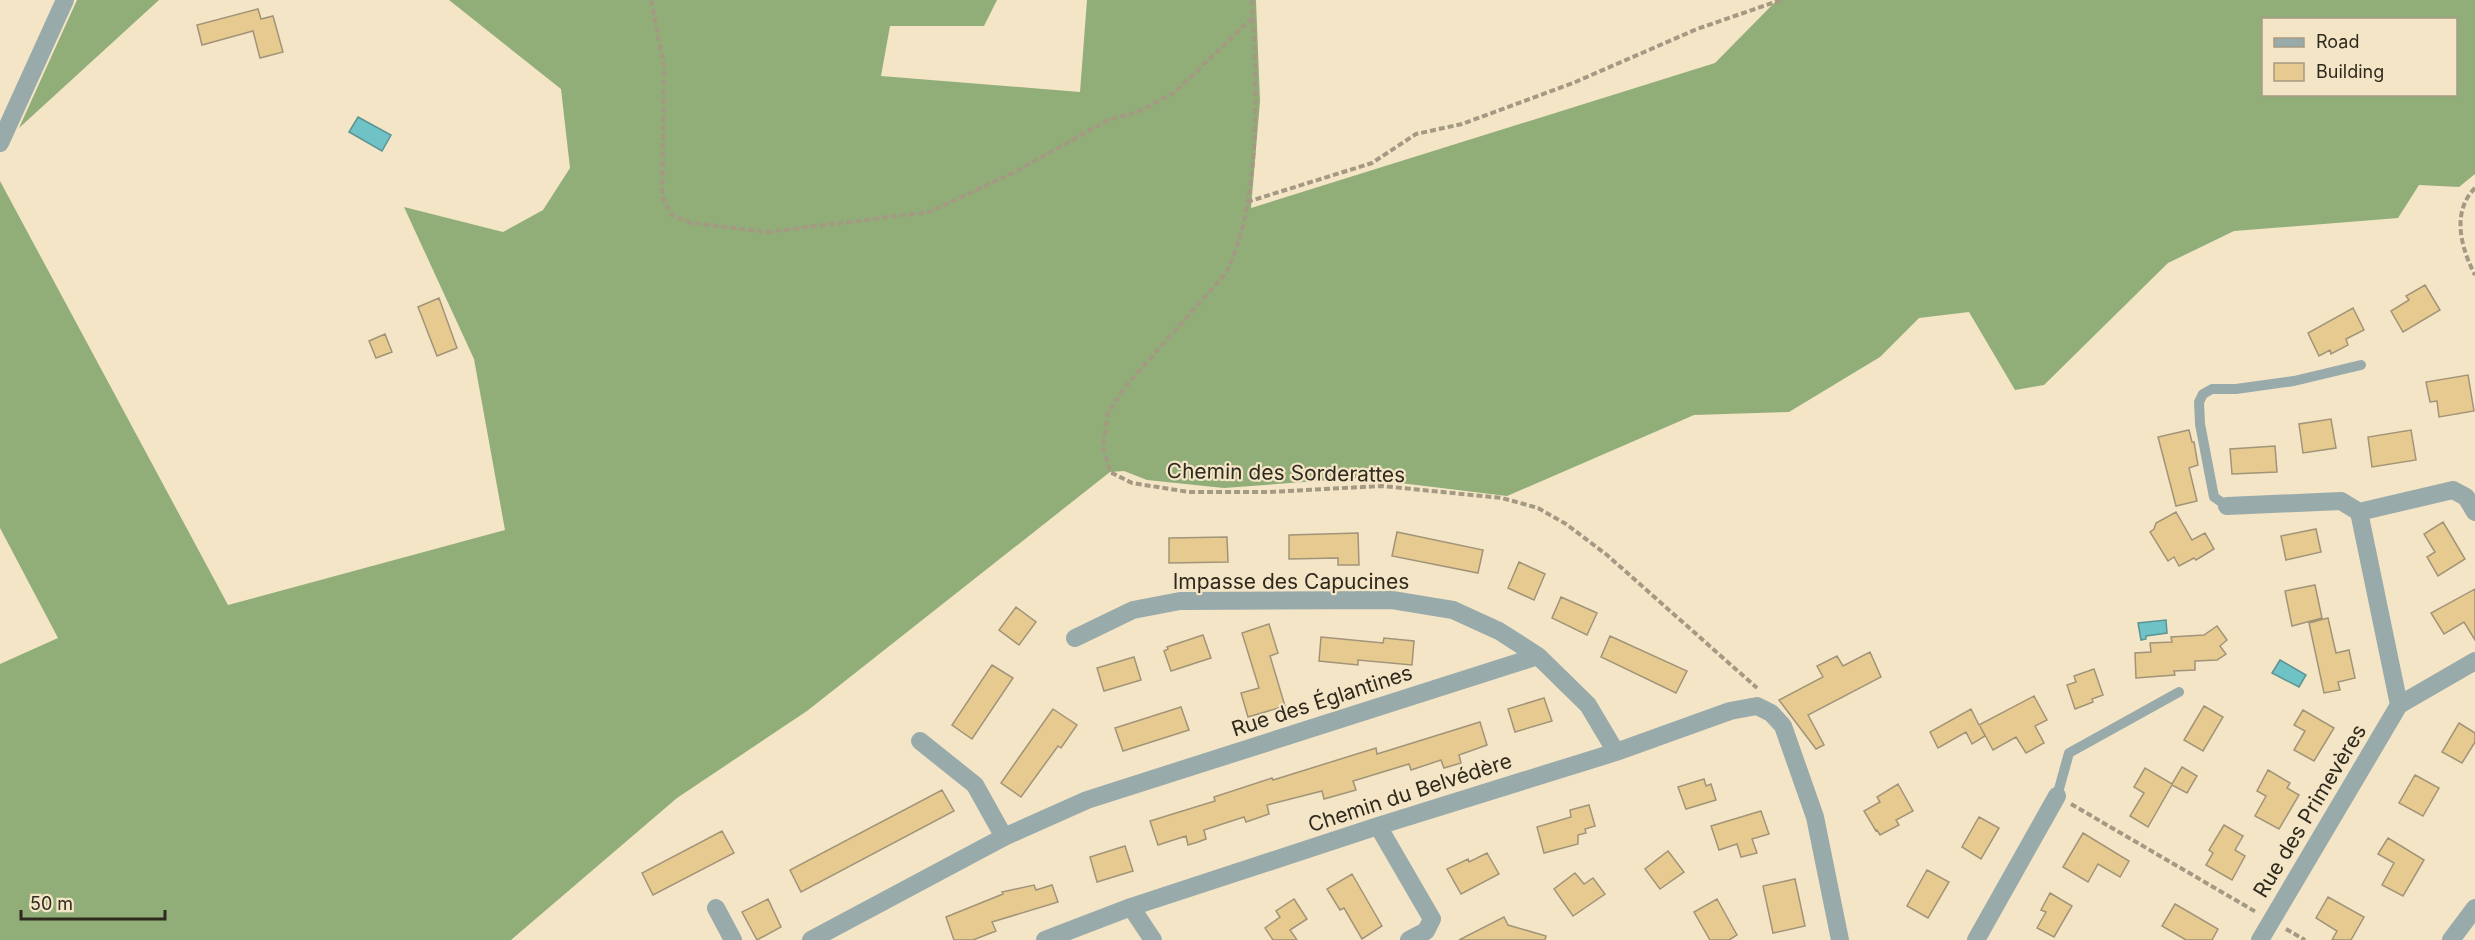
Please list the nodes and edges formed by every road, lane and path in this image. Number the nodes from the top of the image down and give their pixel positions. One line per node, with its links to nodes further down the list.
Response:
1 (65, 0): 6 (street)
2 (651, 0): 5 (path)
3 (1252, 0): 5 (path, Chemin des Sorderattes)
4 (1781, 0): 8 (path)
5 (1253, 18): 8 (path, Chemin des Sorderattes)
6 (0, 143)
7 (2475, 188): 9 (path)
8 (1247, 202): 19 (path, Chemin des Sorderattes)
9 (2475, 274)
10 (2361, 364): 11 (lane)
11 (2227, 506): 12 (street)
12 (2359, 512): 13 (street); 18 (street)
13 (2475, 512)
14 (1075, 638): 15 (street, Impasse des Capucines)
15 (1538, 656): 21 (street); 24 (street, Rue des Églantines)
16 (2475, 661): 18 (street, Rue des Primevères)
17 (2179, 692): 22 (lane)
18 (2399, 705): 28 (street, Rue des Primevères)
19 (1757, 706): 21 (street, Chemin du Belvédère); 34 (street)
20 (920, 741): 24 (street)
21 (1616, 752): 23 (street, Chemin du Belvédère)
22 (2057, 796): 28 (path); 35 (street)
23 (1377, 826): 25 (street, Chemin du Belvédère); 33 (street)
24 (1004, 837): 30 (street, Rue des Églantines)
25 (1131, 907): 31 (street, Chemin du Belvédère); 32 (street)
26 (716, 908): 29 (street)
27 (2475, 908): 38 (street)
28 (2272, 921): 36 (street, Rue des Primevères); 37 (path)
29 (733, 940)
30 (811, 940)
31 (1046, 940)
32 (1153, 940)
33 (1409, 940)
34 (1840, 940)
35 (1976, 940)
36 (2260, 940)
37 (2305, 940)
38 (2451, 940)

